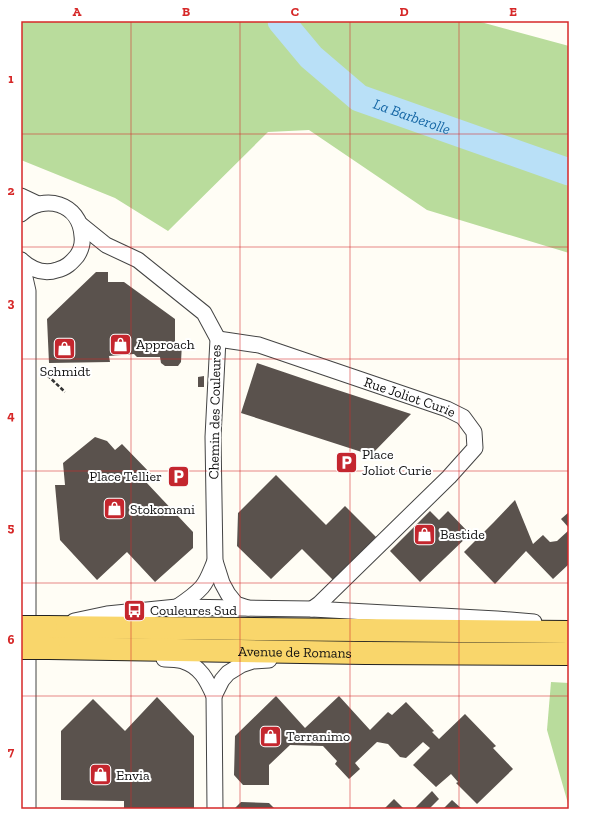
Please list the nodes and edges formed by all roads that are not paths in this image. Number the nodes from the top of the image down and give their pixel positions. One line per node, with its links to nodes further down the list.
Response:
1 (21, 196): 2 (street)
2 (38, 204): 3 (street); 4 (street, Chemin des Couleures)
3 (21, 214)
4 (80, 224): 5 (street, Chemin des Couleures); 6 (street)
5 (106, 245): 6 (street); 10 (street, Chemin des Couleures)
6 (78, 254): 8 (street)
7 (21, 260): 8 (street); 9 (street)
8 (53, 272): 9 (street)
9 (28, 291): 23 (street)
10 (218, 339): 11 (street, Chemin des Couleures); 14 (street, Rue Joliot Curie)
11 (215, 561): 12 (street); 13 (street)
12 (177, 607): 13 (street); 18 (street)
13 (248, 608): 14 (street)
14 (312, 609): 15 (street)
15 (569, 626)
16 (21, 627): 18 (main road, Avenue de Romans, bridge)
17 (569, 632): 18 (main road, Avenue de Romans)
18 (47, 638): 19 (main road, Avenue de Romans, bridge); 20 (main road, Avenue de Romans); 22 (street)
19 (21, 648)
20 (365, 653): 21 (main road, Avenue de Romans); 22 (street)
21 (569, 654)
22 (214, 696): 24 (street)
23 (28, 809)
24 (215, 809)

